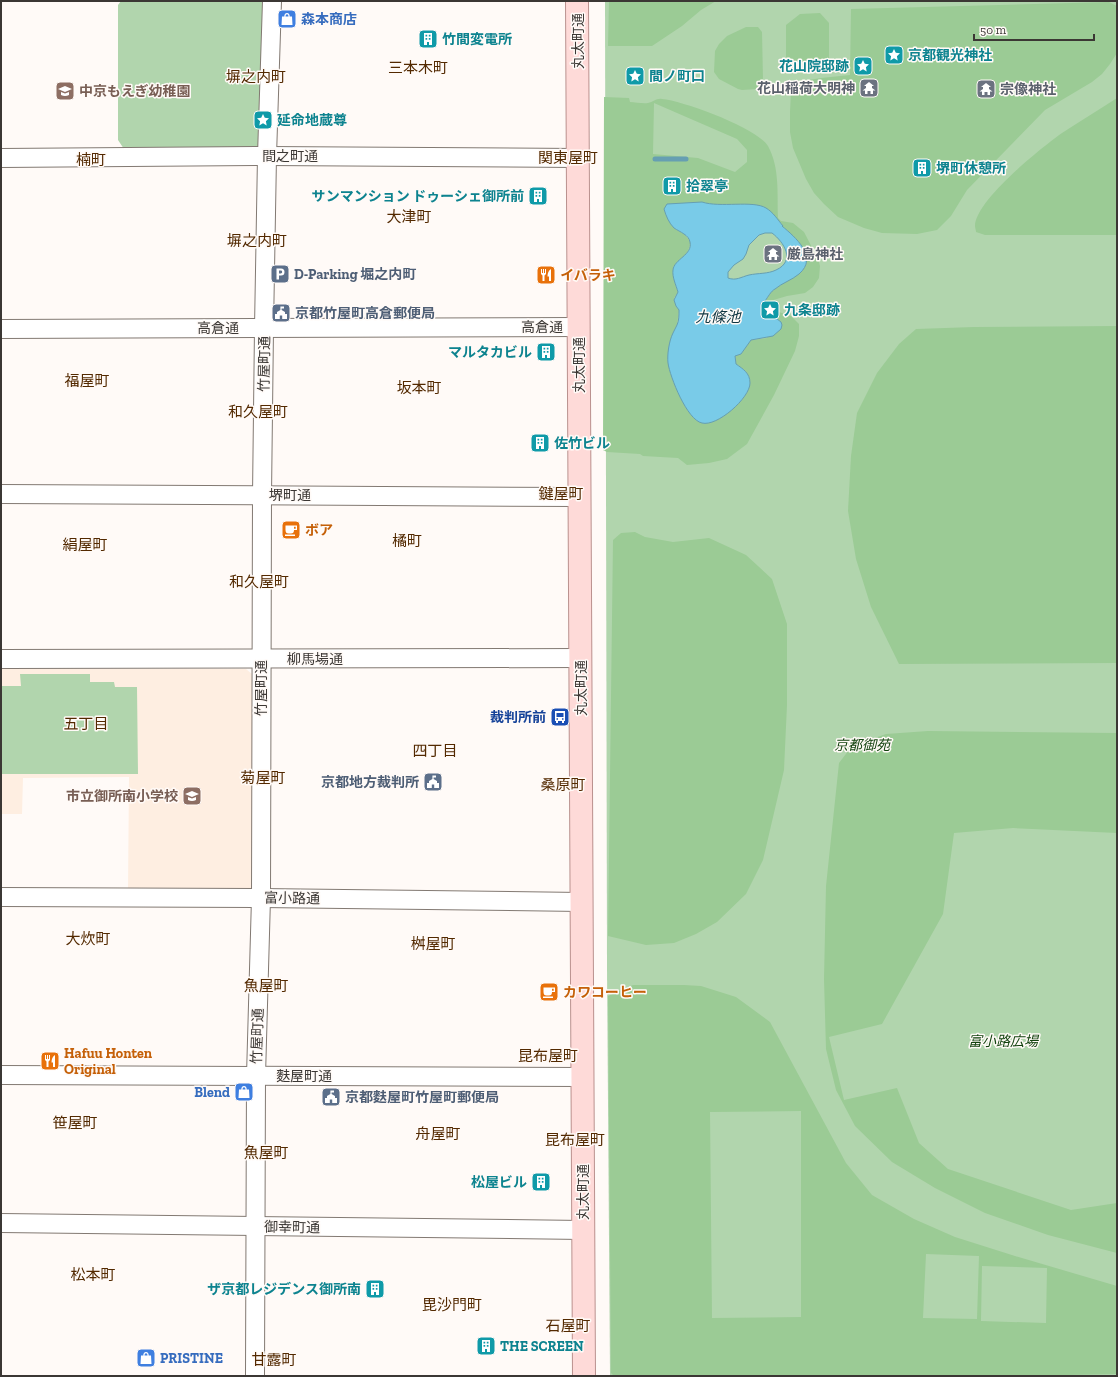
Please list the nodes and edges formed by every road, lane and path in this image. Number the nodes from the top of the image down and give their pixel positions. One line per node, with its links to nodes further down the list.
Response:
1 (272, 1): 3 (street, 竹屋町通)
2 (577, 1): 5 (main road, 丸太町通)
3 (267, 156): 4 (street, 間之町通); 5 (street, 間之町通); 7 (street, 竹屋町通)
4 (1, 158)
5 (578, 158): 6 (main road, 丸太町通)
6 (579, 327): 7 (street, 高倉通); 11 (main road, 丸太町通)
7 (264, 328): 8 (street, 高倉通); 10 (street, 竹屋町通)
8 (1, 329)
9 (1, 494): 10 (street, 堺町通)
10 (262, 495): 11 (street, 堺町通); 14 (street, 竹屋町通)
11 (580, 497): 12 (main road, 丸太町通)
12 (581, 658): 14 (street, 柳馬場通); 17 (main road, 丸太町通)
13 (1, 659): 14 (street, 柳馬場通)
14 (261, 659): 16 (street, 竹屋町通)
15 (1, 897): 16 (street, 富小路通)
16 (261, 898): 17 (street, 富小路通); 19 (street, 竹屋町通)
17 (582, 902): 20 (main road, 丸太町通)
18 (1, 1075): 19 (street, 麩屋町通)
19 (256, 1076): 20 (street, 麩屋町通); 22 (street, 竹屋町通)
20 (583, 1077): 23 (main road, 丸太町通)
21 (1, 1224): 22 (street, 御幸町通)
22 (256, 1226): 23 (street, 御幸町通); 24 (street, 竹屋町通)
23 (583, 1230): 25 (main road, 丸太町通)
24 (254, 1376)
25 (584, 1376)

